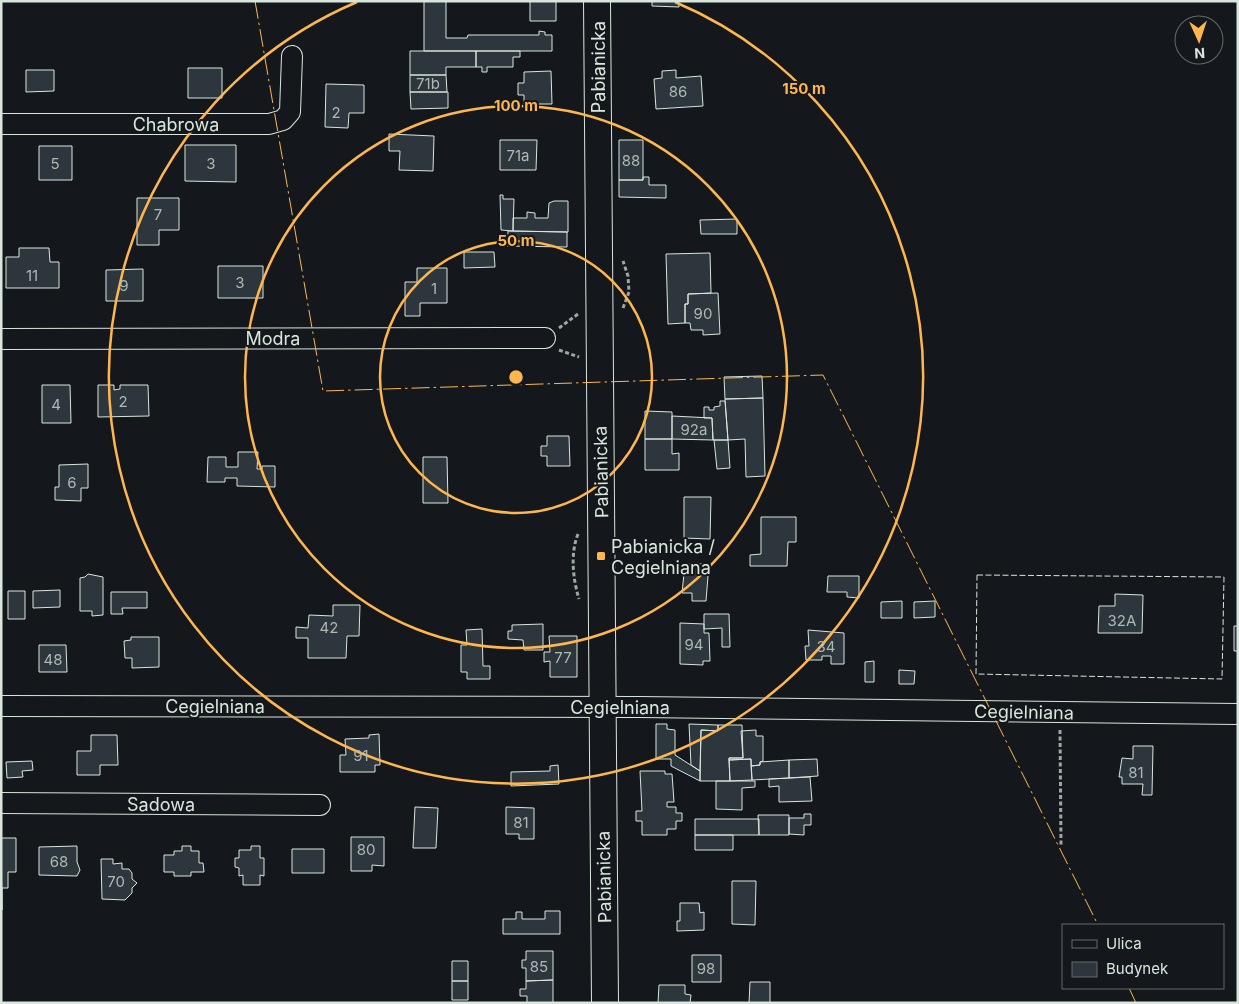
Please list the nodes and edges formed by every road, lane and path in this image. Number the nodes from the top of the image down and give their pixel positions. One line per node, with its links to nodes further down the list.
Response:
1 (597, 1): 8 (main road, Pabianicka)
2 (292, 56): 3 (street, Chabrowa)
3 (1, 124)
4 (581, 313): 6 (path)
5 (1, 338): 6 (street, Modra)
6 (545, 338)
7 (1, 706): 8 (street, Cegielniana)
8 (603, 706): 9 (street, Cegielniana); 14 (main road, Pabianicka)
9 (1060, 713): 10 (street, Cegielniana); 13 (path)
10 (1238, 714)
11 (1, 803): 12 (street, Sadowa)
12 (320, 805)
13 (1061, 845)
14 (606, 1003)

